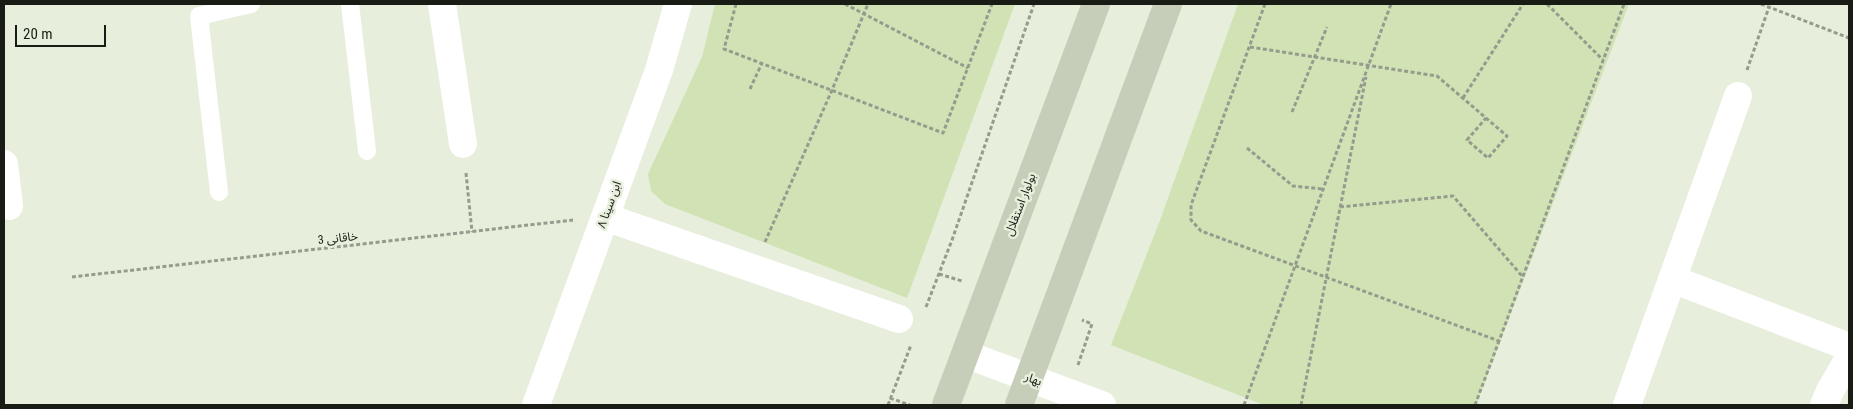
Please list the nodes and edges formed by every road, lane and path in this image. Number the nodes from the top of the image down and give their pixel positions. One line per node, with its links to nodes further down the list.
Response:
1 (251, 4): 19 (lane)
2 (350, 4): 37 (lane)
3 (442, 4): 35 (street)
4 (678, 4): 43 (street, ابن سینا ۸)
5 (736, 4): 26 (path)
6 (845, 4): 20 (path)
7 (868, 4): 20 (path)
8 (992, 4): 28 (path)
9 (1034, 4): 51 (path)
10 (1096, 4): 56 (main road, بولوار استقلال)
11 (1168, 4): 58 (main road)
12 (1265, 4): 23 (path)
13 (1391, 4): 27 (path)
14 (1524, 4): 32 (path)
15 (1547, 4): 25 (path)
16 (1624, 4): 25 (path)
17 (1761, 4): 18 (path)
18 (1769, 7): 22 (path); 31 (path)
19 (198, 10): 40 (lane)
20 (864, 14): 28 (path); 30 (path)
21 (1327, 27): 24 (path)
22 (1849, 38)
23 (1250, 47): 24 (path); 45 (path)
24 (1314, 57): 27 (path); 33 (path)
25 (1603, 60): 48 (path)
26 (762, 64): 29 (path); 30 (path)
27 (1368, 66): 32 (path); 39 (path); 42 (path)
28 (968, 68): 30 (path)
29 (750, 89)
30 (832, 90): 46 (path)
31 (1738, 96): 50 (street)
32 (1463, 98): 34 (path)
33 (1292, 112)
34 (1486, 118): 34 (path)
35 (463, 144): 44 (path)
36 (1248, 148): 39 (path)
37 (367, 151)
38 (4, 164): 41 (street)
39 (1323, 188): 45 (path)
40 (219, 192)
41 (9, 206)
42 (1340, 207): 47 (path); 48 (path)
43 (606, 216): 44 (path, خاقانی 3); 46 (street); 60 (street, ابن سینا ۸)
44 (472, 232): 49 (path, خاقانی 3)
45 (1295, 266): 47 (path); 66 (path)
46 (753, 268): 52 (street)
47 (1326, 277): 53 (path); 67 (path)
48 (1523, 277): 53 (path)
49 (72, 278)
50 (1672, 279): 55 (street); 69 (street)
51 (925, 309)
52 (899, 319)
53 (1499, 341): 68 (path)
54 (911, 345): 59 (path)
55 (1849, 347)
56 (965, 354): 58 (street, بهار); 63 (main road, بولوار استقلال)
57 (1849, 358): 70 (street)
58 (1029, 378): 64 (main road); 65 (street, بهار)
59 (890, 398): 61 (path); 62 (path)
60 (536, 405)
61 (888, 405)
62 (910, 405)
63 (946, 405)
64 (1019, 405)
65 (1102, 405)
66 (1244, 405)
67 (1301, 405)
68 (1475, 405)
69 (1627, 405)
70 (1824, 405)

